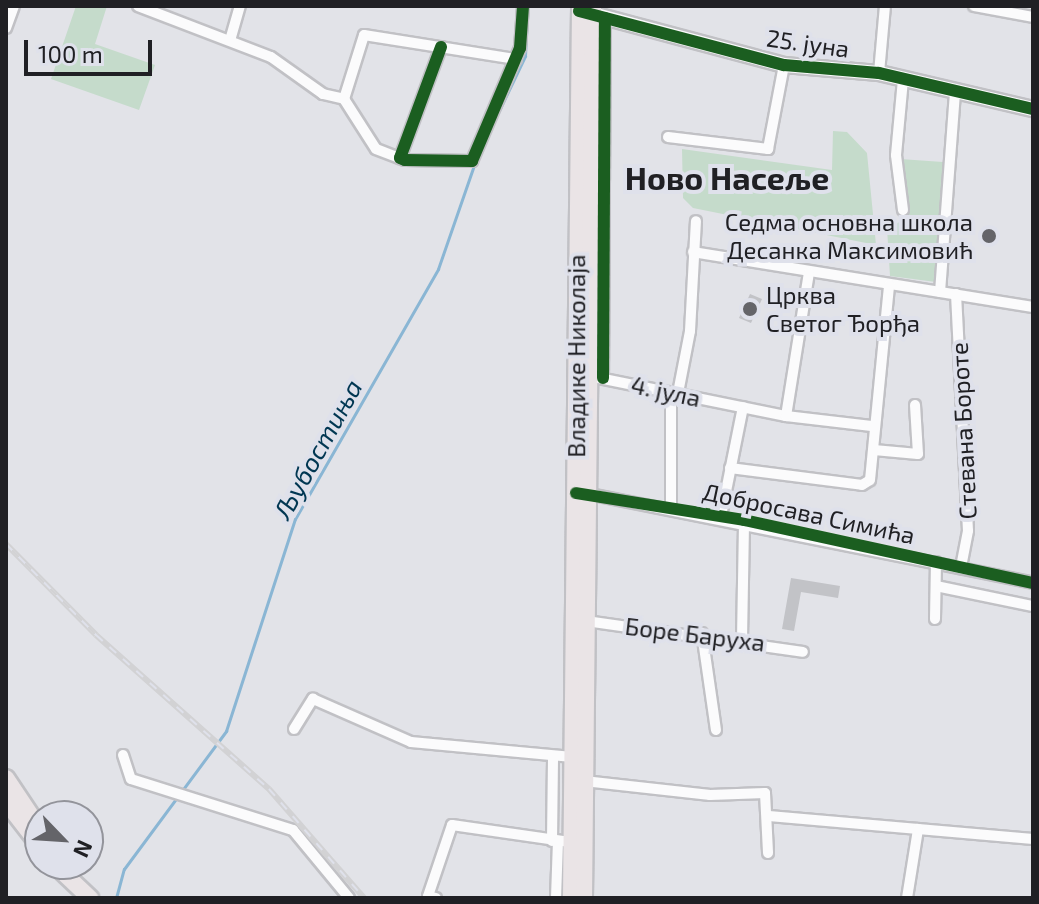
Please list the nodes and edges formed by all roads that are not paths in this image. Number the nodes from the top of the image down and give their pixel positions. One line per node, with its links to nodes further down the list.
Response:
1 (14, 6): 9 (street)
2 (138, 6): 10 (street)
3 (240, 6): 10 (street)
4 (523, 6): 12 (street)
5 (885, 6): 14 (street)
6 (974, 6): 8 (street)
7 (590, 11): 13 (street, 25. јуна); 29 (main road, Владике Николаја); 37 (main road, Владике Николаја)
8 (1033, 17)
9 (6, 28)
10 (231, 37): 17 (street)
11 (441, 47): 12 (street); 17 (street); 20 (street)
12 (516, 59): 20 (street)
13 (784, 65): 14 (street, 25. јуна); 19 (street)
14 (879, 73): 15 (street, 25. јуна)
15 (903, 79): 16 (street, 25. јуна); 21 (street)
16 (955, 94): 18 (street, 25. јуна); 26 (street)
17 (344, 99): 20 (street)
18 (1033, 109)
19 (668, 137)
20 (400, 158)
21 (903, 210)
22 (696, 221): 23 (street)
23 (693, 252): 24 (street); 30 (street)
24 (809, 273): 25 (street); 33 (street)
25 (889, 285): 26 (street); 34 (street)
26 (940, 292): 27 (street)
27 (956, 294): 28 (street); 42 (street, Стевана Бороте)
28 (1033, 307)
29 (596, 377): 30 (street, 4. јула); 37 (main road, Владике Николаја)
30 (674, 392): 32 (street, 4. јула); 38 (street)
31 (915, 405): 35 (street)
32 (743, 407): 33 (street, 4. јула); 36 (street)
33 (786, 416): 34 (street, 4. јула)
34 (871, 426): 35 (street)
35 (874, 450): 36 (street)
36 (730, 468): 39 (street)
37 (582, 493): 38 (street, Добросава Симића); 47 (main road, Владике Николаја); 54 (main road, Владике Николаја)
38 (671, 506): 39 (street, Добросава Симића)
39 (721, 516): 40 (street, Добросава Симића)
40 (744, 520): 41 (street, Добросава Симића); 49 (street)
41 (936, 562): 42 (street, Добросава Симића); 44 (street)
42 (961, 568): 43 (street, Добросава Симића)
43 (1033, 583)
44 (936, 586): 45 (street); 46 (street)
45 (1033, 606)
46 (935, 619)
47 (586, 621): 48 (street, Боре Баруха); 57 (main road, Владике Николаја)
48 (702, 633): 49 (street, Боре Баруха); 52 (street)
49 (742, 639): 50 (street, Боре Баруха)
50 (803, 652)
51 (294, 729): 55 (street)
52 (716, 730)
53 (123, 755): 70 (street)
54 (572, 757): 55 (street); 64 (main road, Владике Николаја)
55 (553, 760): 64 (street)
56 (6, 778): 59 (main road)
57 (584, 781): 60 (street); 73 (main road, Владике Николаја)
58 (6, 802): 61 (main road)
59 (24, 805)
60 (769, 816): 62 (street); 65 (street)
61 (24, 825)
62 (918, 829): 63 (street); 74 (street)
63 (1033, 839)
64 (560, 841): 68 (street); 71 (street); 72 (main road, Владике Николаја)
65 (768, 853)
66 (73, 880): 67 (main road)
67 (75, 882): 69 (main road)
68 (432, 897)
69 (90, 898)
70 (349, 898)
71 (556, 898)
72 (571, 898)
73 (584, 898)
74 (907, 898)

